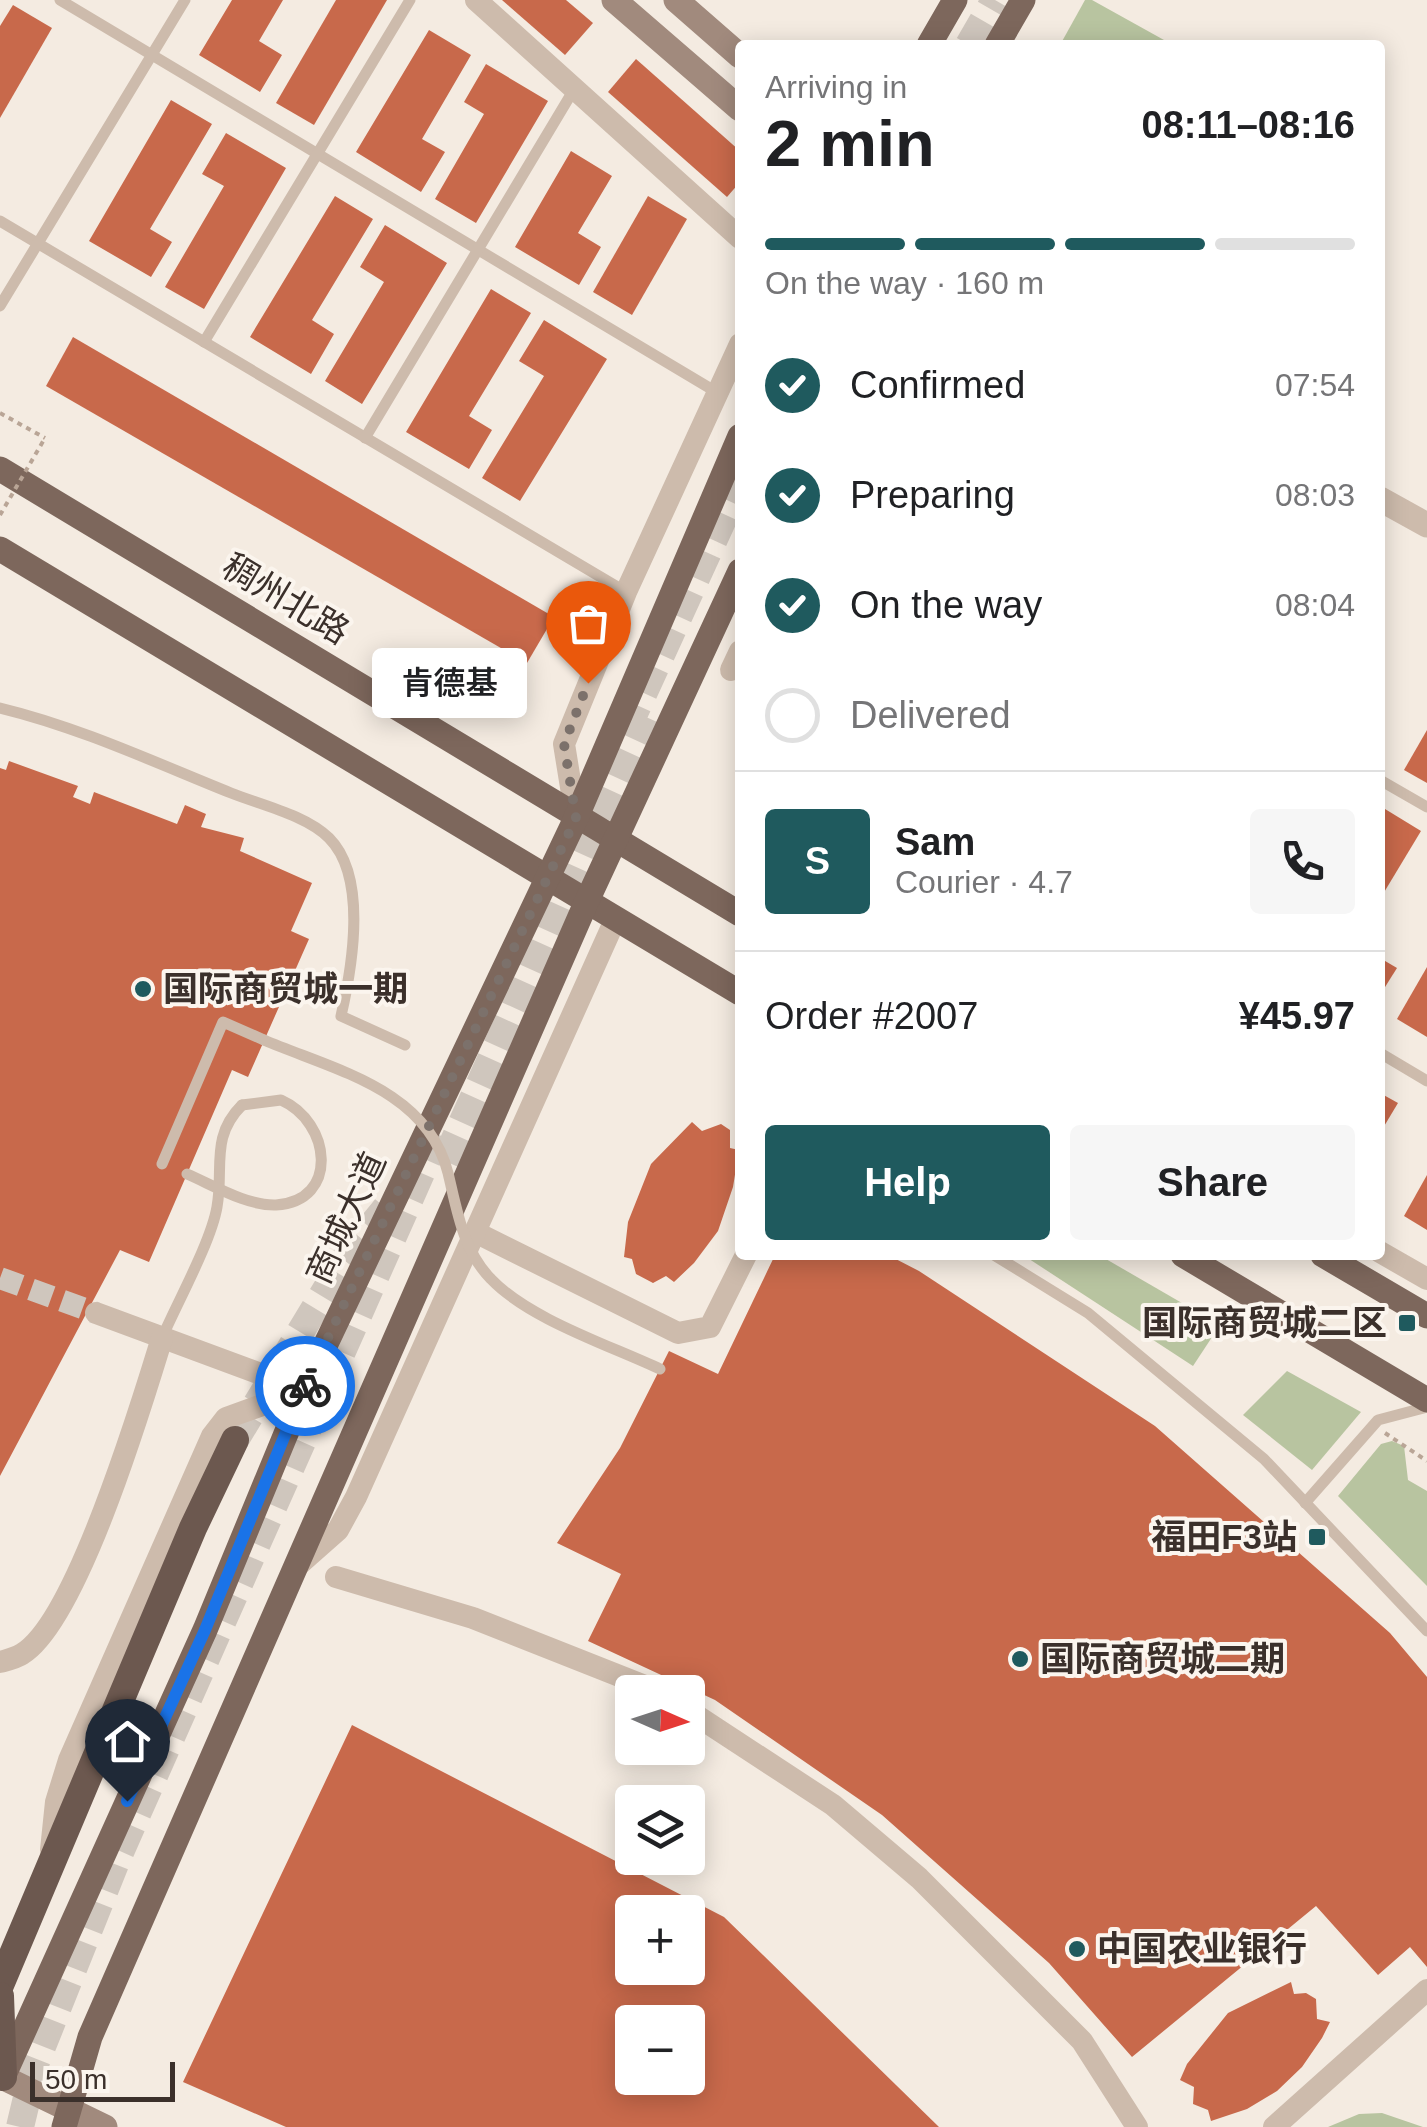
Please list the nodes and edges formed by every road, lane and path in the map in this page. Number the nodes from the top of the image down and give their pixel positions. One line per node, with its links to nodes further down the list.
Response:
1 (60, 0): 12 (lane)
2 (185, 0): 12 (lane)
3 (410, 0): 15 (lane)
4 (476, 0): 13 (street)
5 (614, 0): 14 (main road)
6 (676, 0): 11 (main road)
7 (955, 0): 9 (main road)
8 (1023, 0): 10 (main road)
9 (932, 40)
10 (1000, 40)
11 (735, 52)
12 (152, 55): 15 (lane); 18 (lane)
13 (576, 86): 17 (street); 19 (lane)
14 (735, 105)
15 (317, 154): 19 (lane); 21 (lane)
16 (0, 221): 18 (lane)
17 (735, 233)
18 (38, 243): 20 (lane); 21 (lane)
19 (478, 250): 23 (lane); 25 (lane)
20 (0, 306)
21 (204, 342): 25 (lane)
22 (735, 356): 23 (street)
23 (719, 394): 33 (street)
24 (0, 412): 29 (path, bridge)
25 (365, 438): 33 (lane)
26 (735, 448): 39 (main road, 商城大道)
27 (0, 470): 39 (main road, 稠州北路)
28 (1385, 502): 30 (street)
29 (0, 515)
30 (1427, 525)
31 (0, 549): 41 (main road)
32 (735, 582): 34 (main road)
33 (626, 592): 39 (street)
34 (702, 655): 35 (lane); 40 (main road)
35 (735, 664)
36 (0, 708): 46 (lane)
37 (1385, 783): 38 (lane)
38 (1427, 807)
39 (576, 818): 40 (main road, 稠州北路); 41 (main road, 商城大道)
40 (616, 842): 42 (main road); 43 (main road, 稠州北路)
41 (544, 878): 42 (main road); 62 (main road, 商城大道)
42 (586, 903): 44 (main road); 68 (main road)
43 (735, 911)
44 (615, 920): 45 (main road); 51 (street)
45 (735, 990)
46 (406, 1045)
47 (1385, 1056): 48 (lane)
48 (1427, 1081)
49 (162, 1164): 61 (lane, bridge)
50 (187, 1174): 60 (lane, bridge)
51 (475, 1232): 53 (street); 68 (street)
52 (1385, 1255): 57 (street)
53 (744, 1260)
54 (1002, 1260): 67 (lane)
55 (1190, 1260): 63 (main road)
56 (1332, 1260): 59 (main road)
57 (1427, 1279)
58 (96, 1314): 60 (street)
59 (1427, 1316)
60 (162, 1338): 62 (street); 71 (street)
61 (660, 1369)
62 (304, 1390): 74 (street); 78 (main road, 商城大道)
63 (1427, 1404): 64 (lane)
64 (1373, 1426): 66 (path); 67 (lane)
65 (235, 1440): 74 (highway)
66 (1427, 1461)
67 (1305, 1502): 70 (lane)
68 (295, 1568): 79 (main road)
69 (336, 1577): 72 (street)
70 (1427, 1631)
71 (0, 1662)
72 (617, 1675)
73 (705, 1721): 81 (street)
74 (49, 1874): 75 (highway)
75 (0, 1985)
76 (1427, 1990): 82 (street)
77 (0, 1996): 78 (highway)
78 (1, 2081): 79 (main road)
79 (66, 2118): 80 (main road)
80 (105, 2127)
81 (1137, 2127)
82 (1274, 2127)

